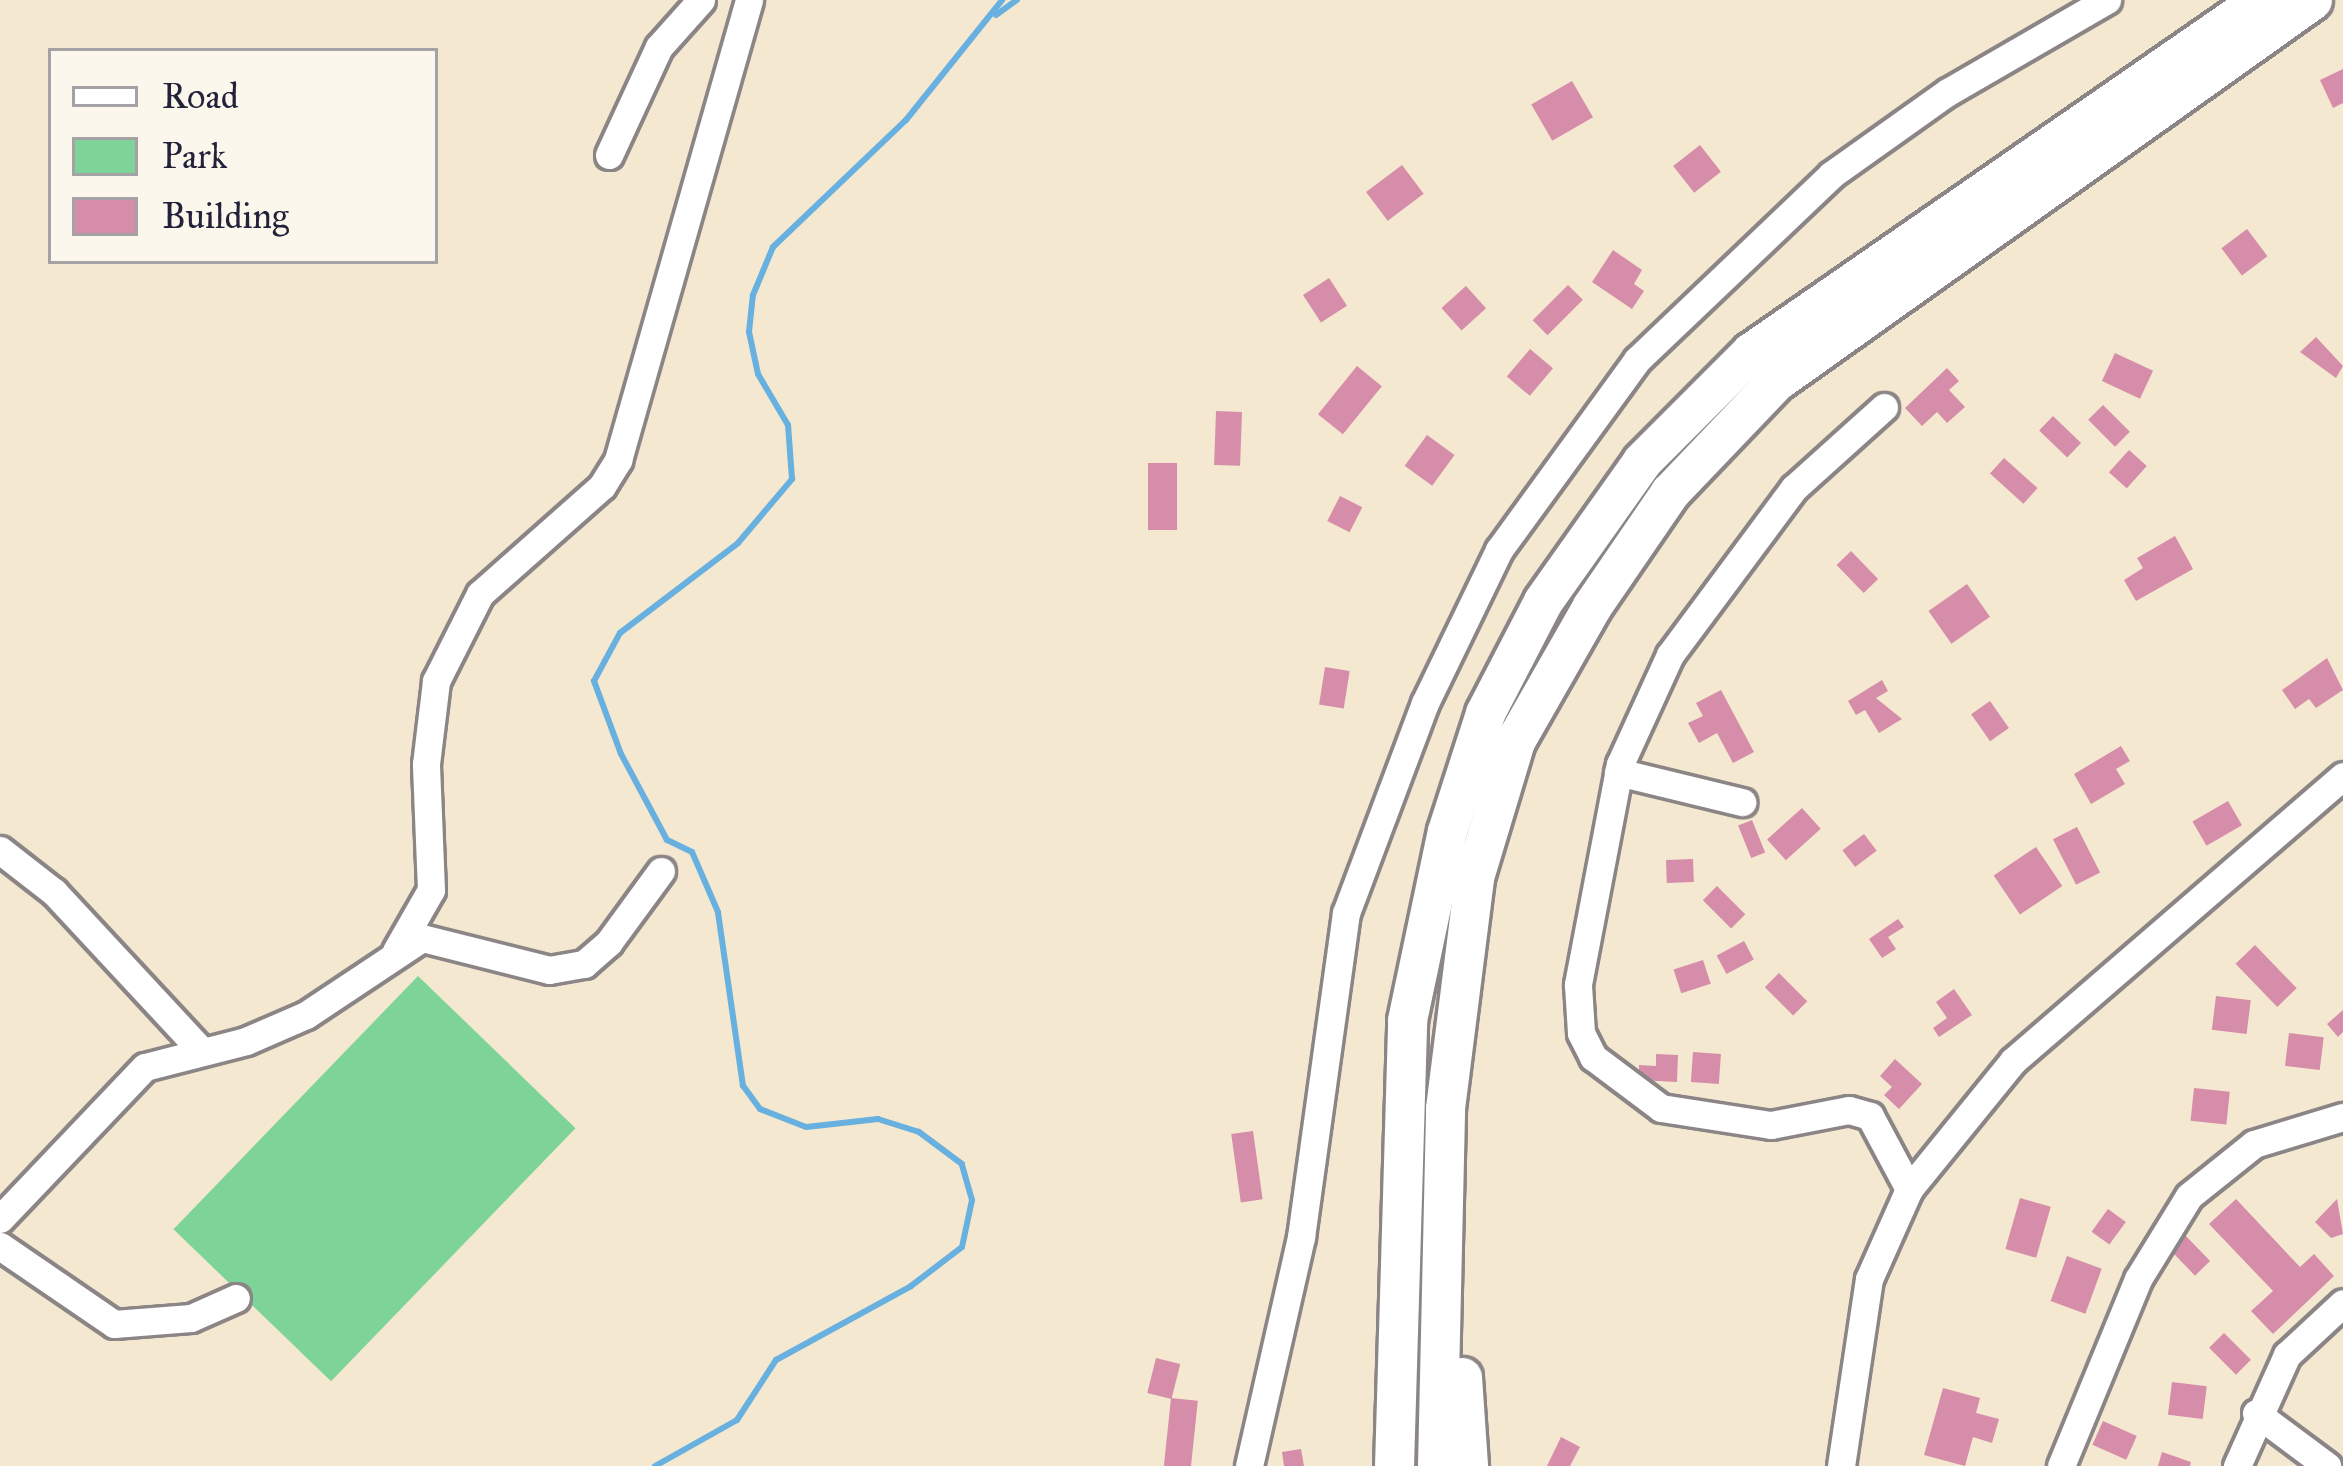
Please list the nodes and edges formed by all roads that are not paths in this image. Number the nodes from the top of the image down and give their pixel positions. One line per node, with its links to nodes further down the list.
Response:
1 (701, 0): 6 (street)
2 (749, 0): 13 (street)
3 (2108, 0): 24 (street)
4 (2260, 0): 22 (highway)
5 (2312, 0): 15 (highway)
6 (609, 155)
7 (1884, 407): 8 (street)
8 (1618, 772): 10 (street); 17 (street)
9 (2343, 776): 17 (street)
10 (1742, 802)
11 (0, 850): 14 (street)
12 (661, 872): 13 (street)
13 (396, 951): 14 (street)
14 (202, 1051): 18 (street)
15 (1445, 1108): 27 (highway); 28 (highway)
16 (2343, 1118): 30 (street)
17 (1909, 1189): 29 (street)
18 (0, 1219)
19 (0, 1246): 20 (street)
20 (236, 1298)
21 (2343, 1303): 23 (street)
22 (1392, 1347): 25 (highway); 26 (highway)
23 (2256, 1413): 31 (street); 32 (street)
24 (1249, 1466)
25 (1383, 1466)
26 (1394, 1466)
27 (1437, 1466)
28 (1468, 1466)
29 (1843, 1466)
30 (2061, 1466)
31 (2237, 1466)
32 (2327, 1466)

